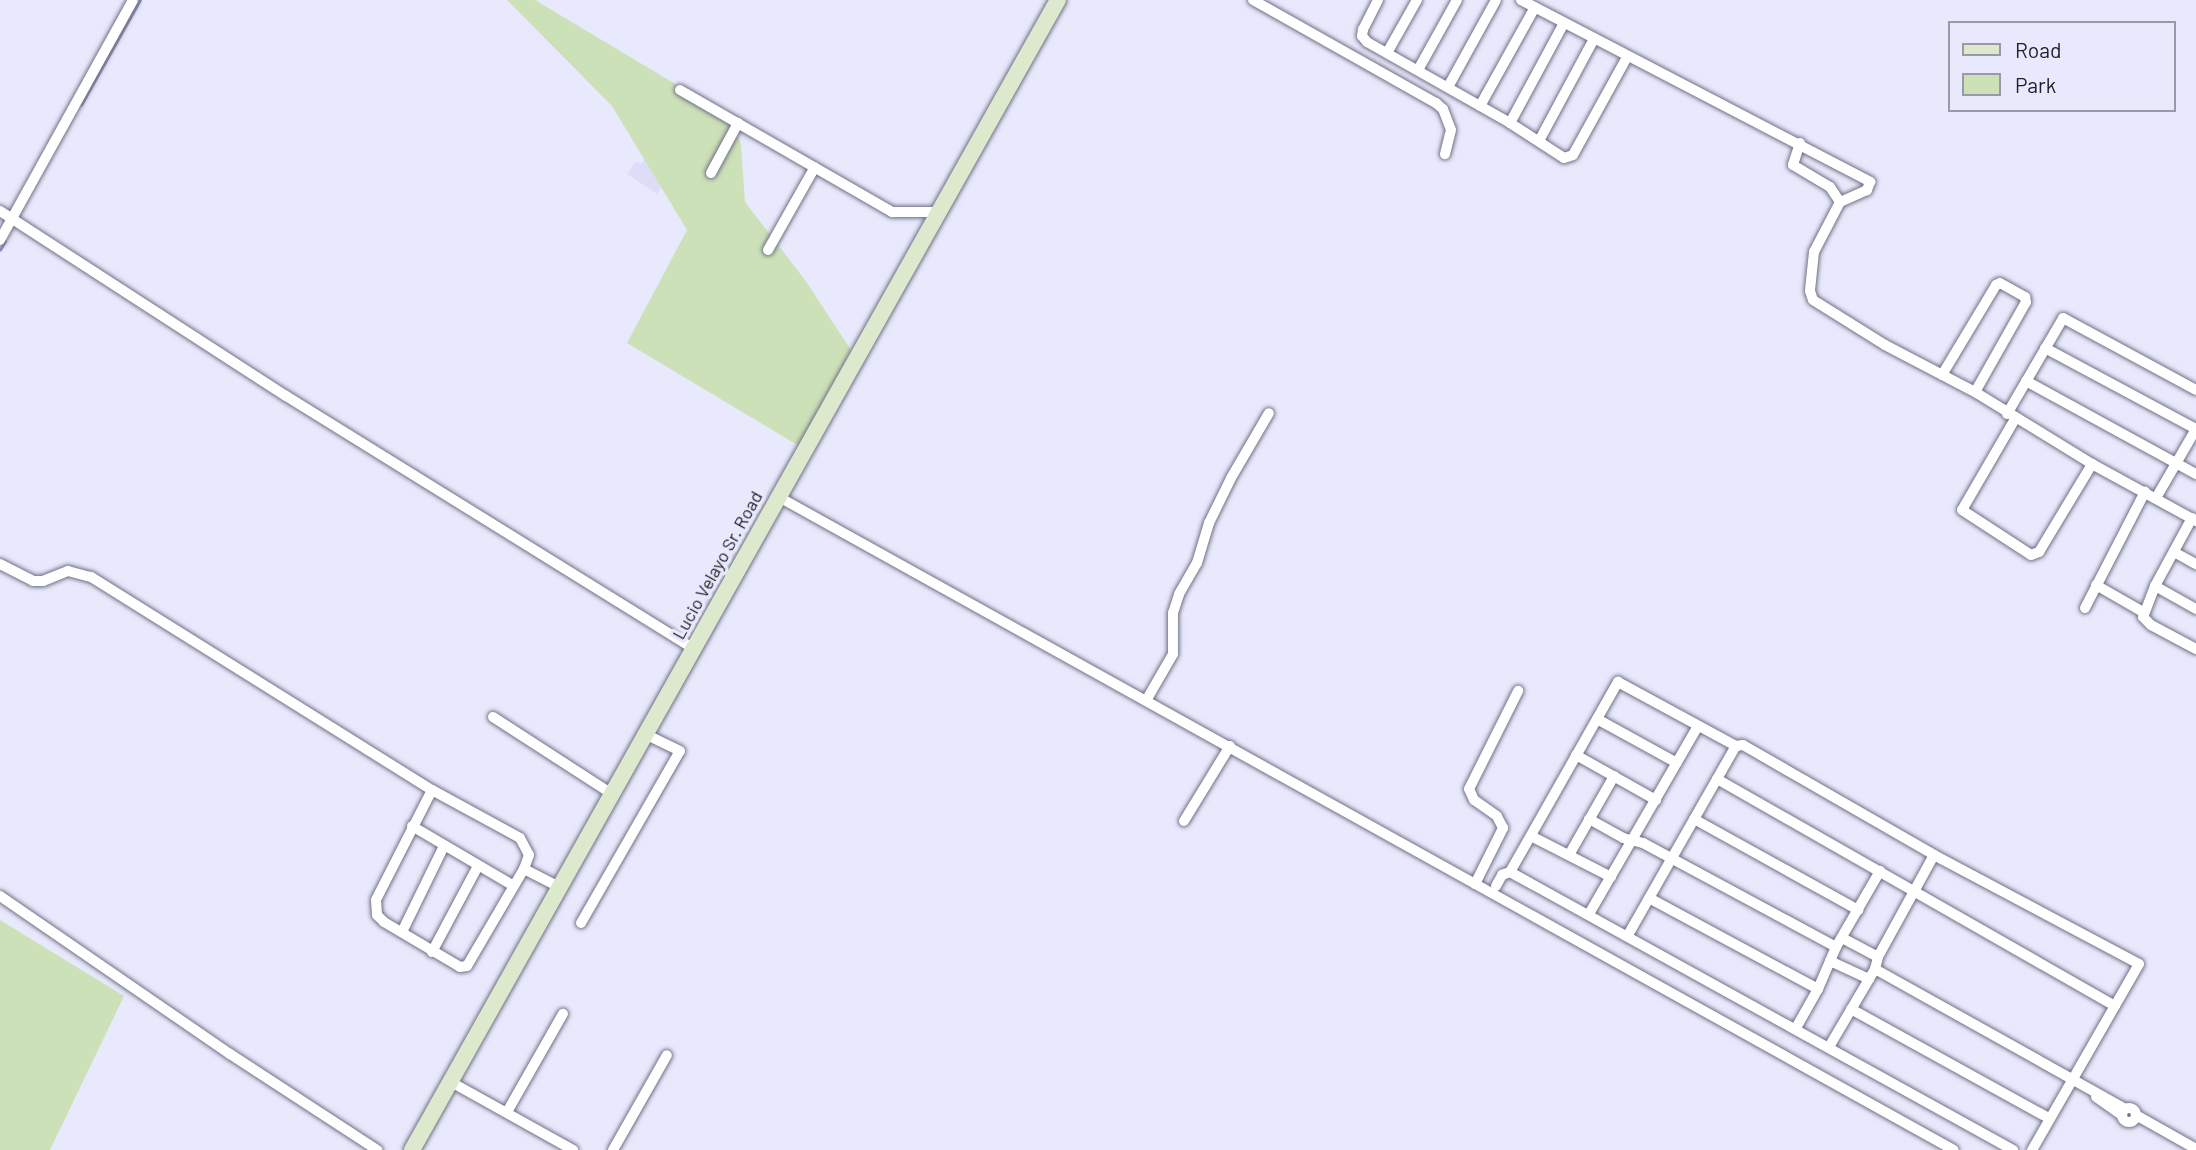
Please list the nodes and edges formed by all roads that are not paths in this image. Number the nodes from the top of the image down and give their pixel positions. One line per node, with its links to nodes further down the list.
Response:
1 (133, 0): 28 (street)
2 (1058, 0): 27 (main road, Lucio Velayo Sr. Road)
3 (1253, 0): 22 (street)
4 (1378, 0): 12 (street)
5 (1417, 0): 12 (street)
6 (1457, 0): 14 (street)
7 (1496, 0): 15 (street)
8 (1521, 0): 9 (street)
9 (1535, 7): 10 (street); 17 (street)
10 (1564, 23): 11 (street); 19 (street)
11 (1594, 38): 13 (street); 20 (street)
12 (1387, 53): 14 (street)
13 (1627, 57): 20 (street); 21 (street)
14 (1418, 70): 15 (street)
15 (1448, 87): 17 (street)
16 (680, 90): 18 (street)
17 (1480, 106): 19 (street)
18 (737, 123): 23 (street); 24 (street)
19 (1510, 123): 20 (street)
20 (1539, 141)
21 (1800, 144): 25 (street); 25 (street)
22 (1445, 153)
23 (815, 167): 27 (street); 30 (street)
24 (711, 173)
25 (1840, 202): 32 (street)
26 (0, 211): 28 (street)
27 (937, 212): 43 (main road, Lucio Velayo Sr. Road)
28 (12, 218): 29 (street); 54 (street)
29 (0, 240)
30 (768, 250)
31 (2046, 348): 33 (street); 34 (street); 38 (street)
32 (1942, 375): 35 (street); 35 (street)
33 (2026, 382): 37 (street); 39 (street)
34 (2196, 390)
35 (1975, 392): 37 (street)
36 (1269, 413): 57 (street)
37 (2011, 417): 40 (street); 40 (street)
38 (2196, 429): 39 (street)
39 (2175, 463): 41 (street); 44 (street)
40 (2092, 464): 42 (street)
41 (2196, 474)
42 (2145, 492): 44 (street); 49 (street)
43 (777, 496): 54 (main road, Lucio Velayo Sr. Road); 57 (street)
44 (2156, 498): 45 (street)
45 (2194, 519): 46 (street)
46 (2174, 552): 48 (street); 50 (street)
47 (0, 564): 68 (street)
48 (2196, 564)
49 (2096, 585): 51 (street); 53 (street)
50 (2155, 586): 52 (street); 53 (street)
51 (2085, 608)
52 (2196, 609)
53 (2143, 611): 55 (street)
54 (693, 648): 61 (main road, Lucio Velayo Sr. Road)
55 (2196, 649)
56 (1518, 691): 86 (street)
57 (1147, 699): 62 (street)
58 (493, 717): 69 (street)
59 (1597, 719): 60 (street); 64 (street); 65 (street)
60 (1698, 726): 63 (street); 65 (street)
61 (645, 734): 69 (main road, Lucio Velayo Sr. Road); 95 (street)
62 (1230, 746): 73 (street); 86 (street)
63 (1736, 746): 67 (street); 79 (street)
64 (1576, 755): 66 (street); 75 (street)
65 (1677, 763): 70 (street)
66 (1614, 776): 70 (street); 71 (street)
67 (1717, 779): 72 (street); 83 (street)
68 (432, 790): 74 (street); 82 (street)
69 (612, 794): 89 (main road, Lucio Velayo Sr. Road)
70 (1656, 800): 76 (street)
71 (1589, 819): 76 (street); 78 (street)
72 (1694, 819): 80 (street); 93 (street)
73 (1184, 821)
74 (412, 826): 77 (street); 96 (street)
75 (1531, 836): 78 (street); 84 (street)
76 (1632, 840): 80 (street); 85 (street)
77 (444, 846): 81 (street); 96 (street)
78 (1569, 855): 85 (street)
79 (1934, 855): 90 (street); 104 (street)
80 (1671, 859): 92 (street); 98 (street)
81 (478, 866): 87 (street); 99 (street)
82 (524, 869): 87 (street); 89 (street)
83 (1880, 871): 90 (street); 93 (street)
84 (1510, 872): 88 (street); 94 (street)
85 (1611, 877): 94 (street)
86 (1475, 884): 120 (street)
87 (514, 886): 99 (street)
88 (1496, 886)
89 (559, 887): 111 (main road, Lucio Velayo Sr. Road)
90 (1914, 892): 101 (street); 104 (street)
91 (0, 896): 116 (street)
92 (1648, 898): 97 (street); 103 (street)
93 (1858, 910): 98 (street)
94 (1589, 914): 97 (street)
95 (581, 923)
96 (402, 932): 99 (street)
97 (1628, 935): 107 (street)
98 (1839, 943): 100 (street); 101 (street)
99 (432, 951)
100 (1830, 961): 102 (street); 103 (street)
101 (1876, 963): 102 (street); 110 (street)
102 (1869, 979): 105 (street)
103 (1818, 989): 107 (street)
104 (2115, 1006): 110 (street)
105 (1851, 1009): 108 (street); 114 (street)
106 (563, 1014): 112 (street)
107 (1796, 1028): 108 (street)
108 (1829, 1047): 121 (street)
109 (667, 1055): 119 (street)
110 (2071, 1081): 113 (street); 114 (street)
111 (451, 1082): 112 (street); 117 (main road, Lucio Velayo Sr. Road)
112 (507, 1112): 118 (street)
113 (2134, 1118): 115 (street); 123 (street)
114 (2050, 1119): 122 (street)
115 (2196, 1149)
116 (377, 1150)
117 (412, 1150)
118 (573, 1150)
119 (613, 1150)
120 (1954, 1150)
121 (2013, 1150)
122 (2032, 1150)
123 (2185, 1150)

